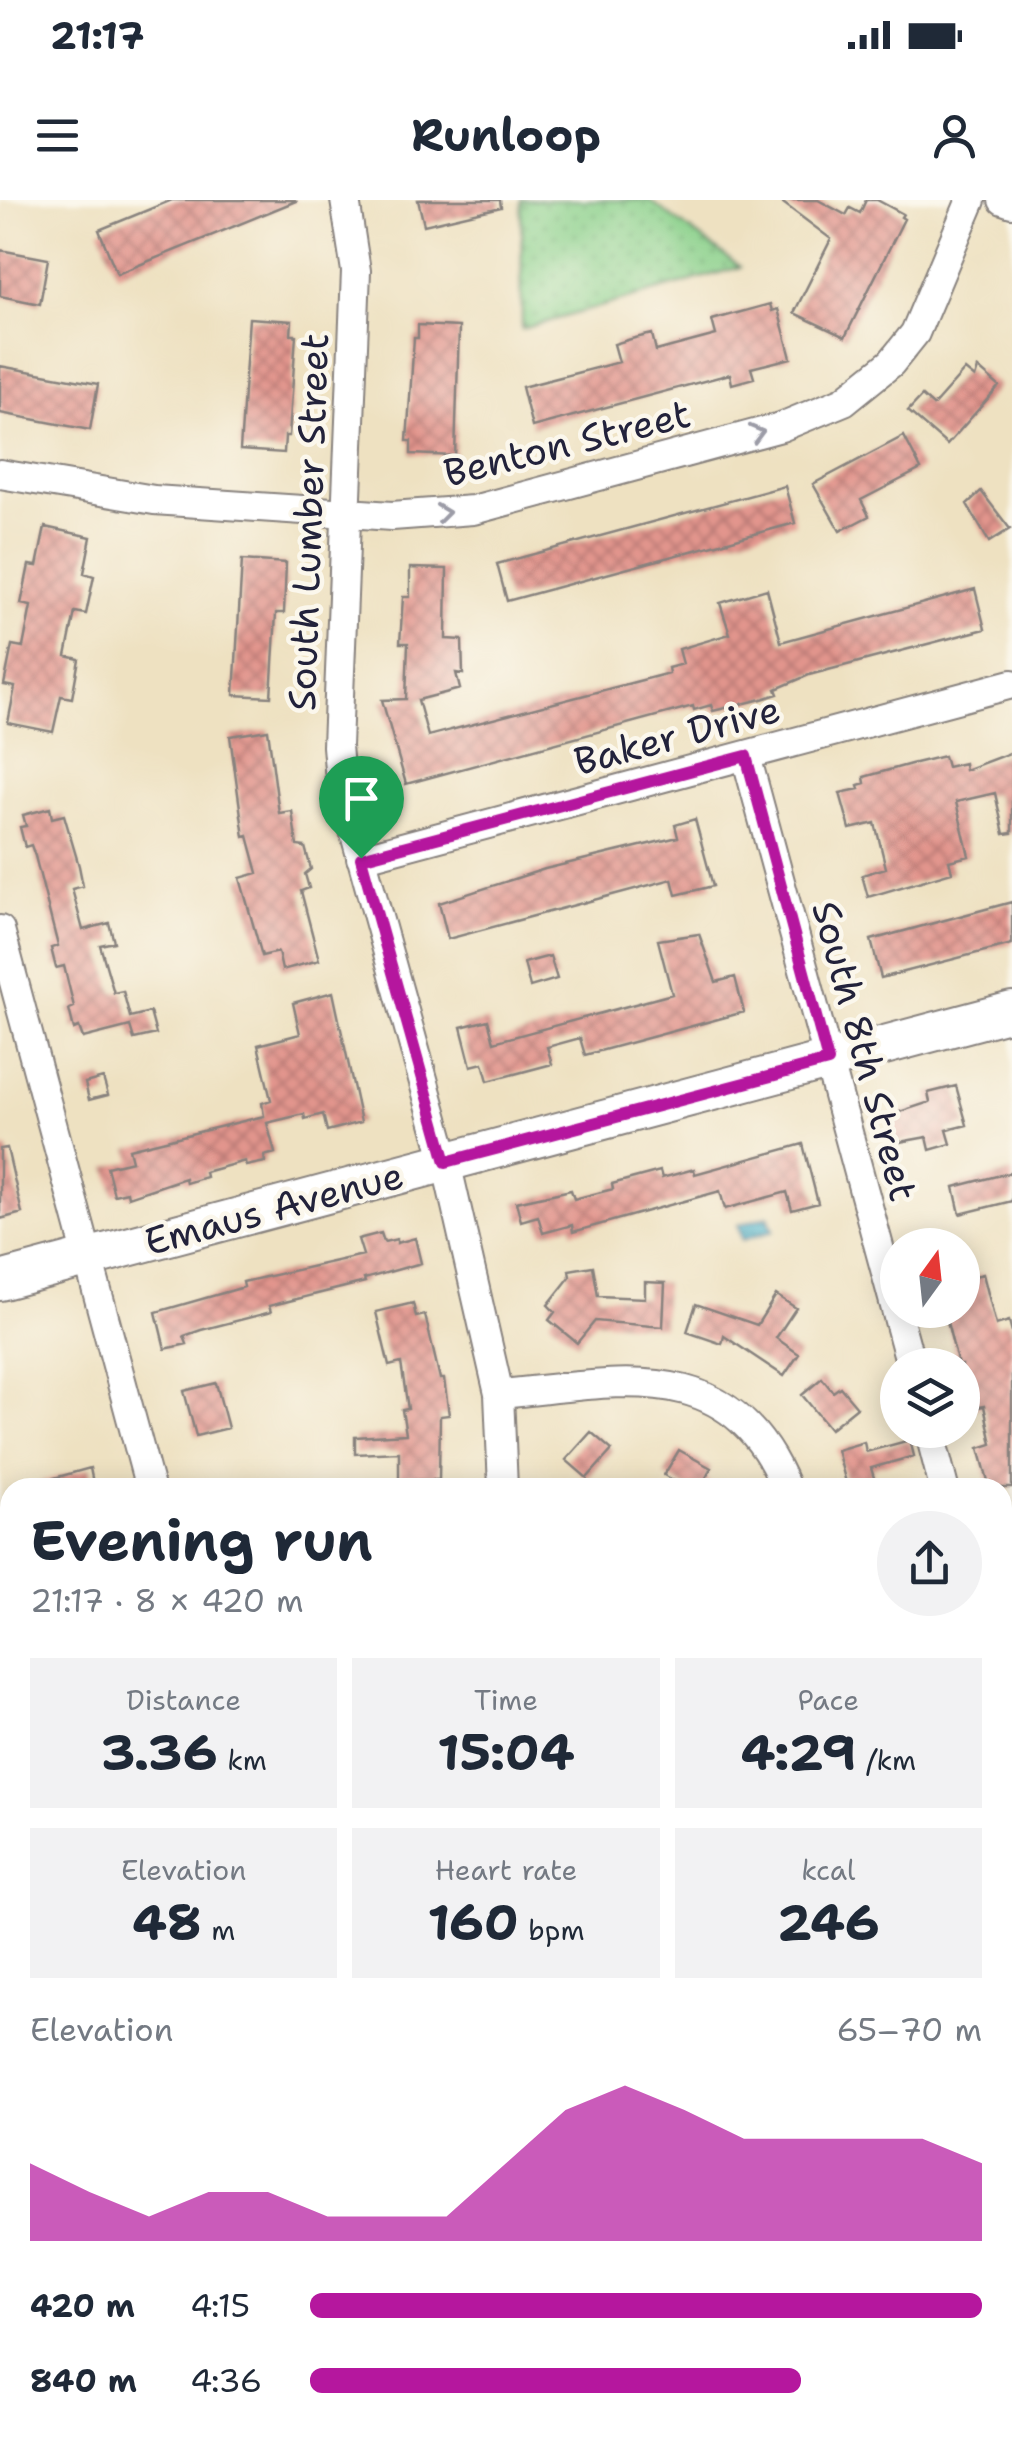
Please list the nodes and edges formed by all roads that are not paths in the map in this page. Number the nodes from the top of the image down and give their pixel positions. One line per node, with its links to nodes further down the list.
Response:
1 (345, 200): 6 (street, South Lumber Street)
2 (971, 200): 6 (street, Benton Street, one-way to 2)
3 (1004, 200): 4 (street)
4 (1012, 203)
5 (0, 474): 6 (street, Benton Street)
6 (346, 511): 9 (street, South Lumber Street)
7 (1012, 684): 8 (street, Baker Drive)
8 (746, 756): 9 (street, Baker Drive); 12 (street, South 8th Street)
9 (361, 858): 13 (street, South Lumber Street)
10 (0, 930): 14 (street)
11 (1012, 1012): 12 (main road, Emaus Avenue)
12 (828, 1061): 13 (main road, Emaus Avenue); 16 (street, South 8th Street)
13 (446, 1162): 14 (main road, Emaus Avenue); 17 (street, South Lumber Street)
14 (89, 1257): 15 (main road, Emaus Avenue); 19 (street)
15 (0, 1281)
16 (906, 1348)
17 (499, 1394): 20 (street, South Lumber Street); 21 (street)
18 (933, 1448): 22 (street)
19 (147, 1478)
20 (503, 1478)
21 (782, 1478)
22 (941, 1478)

